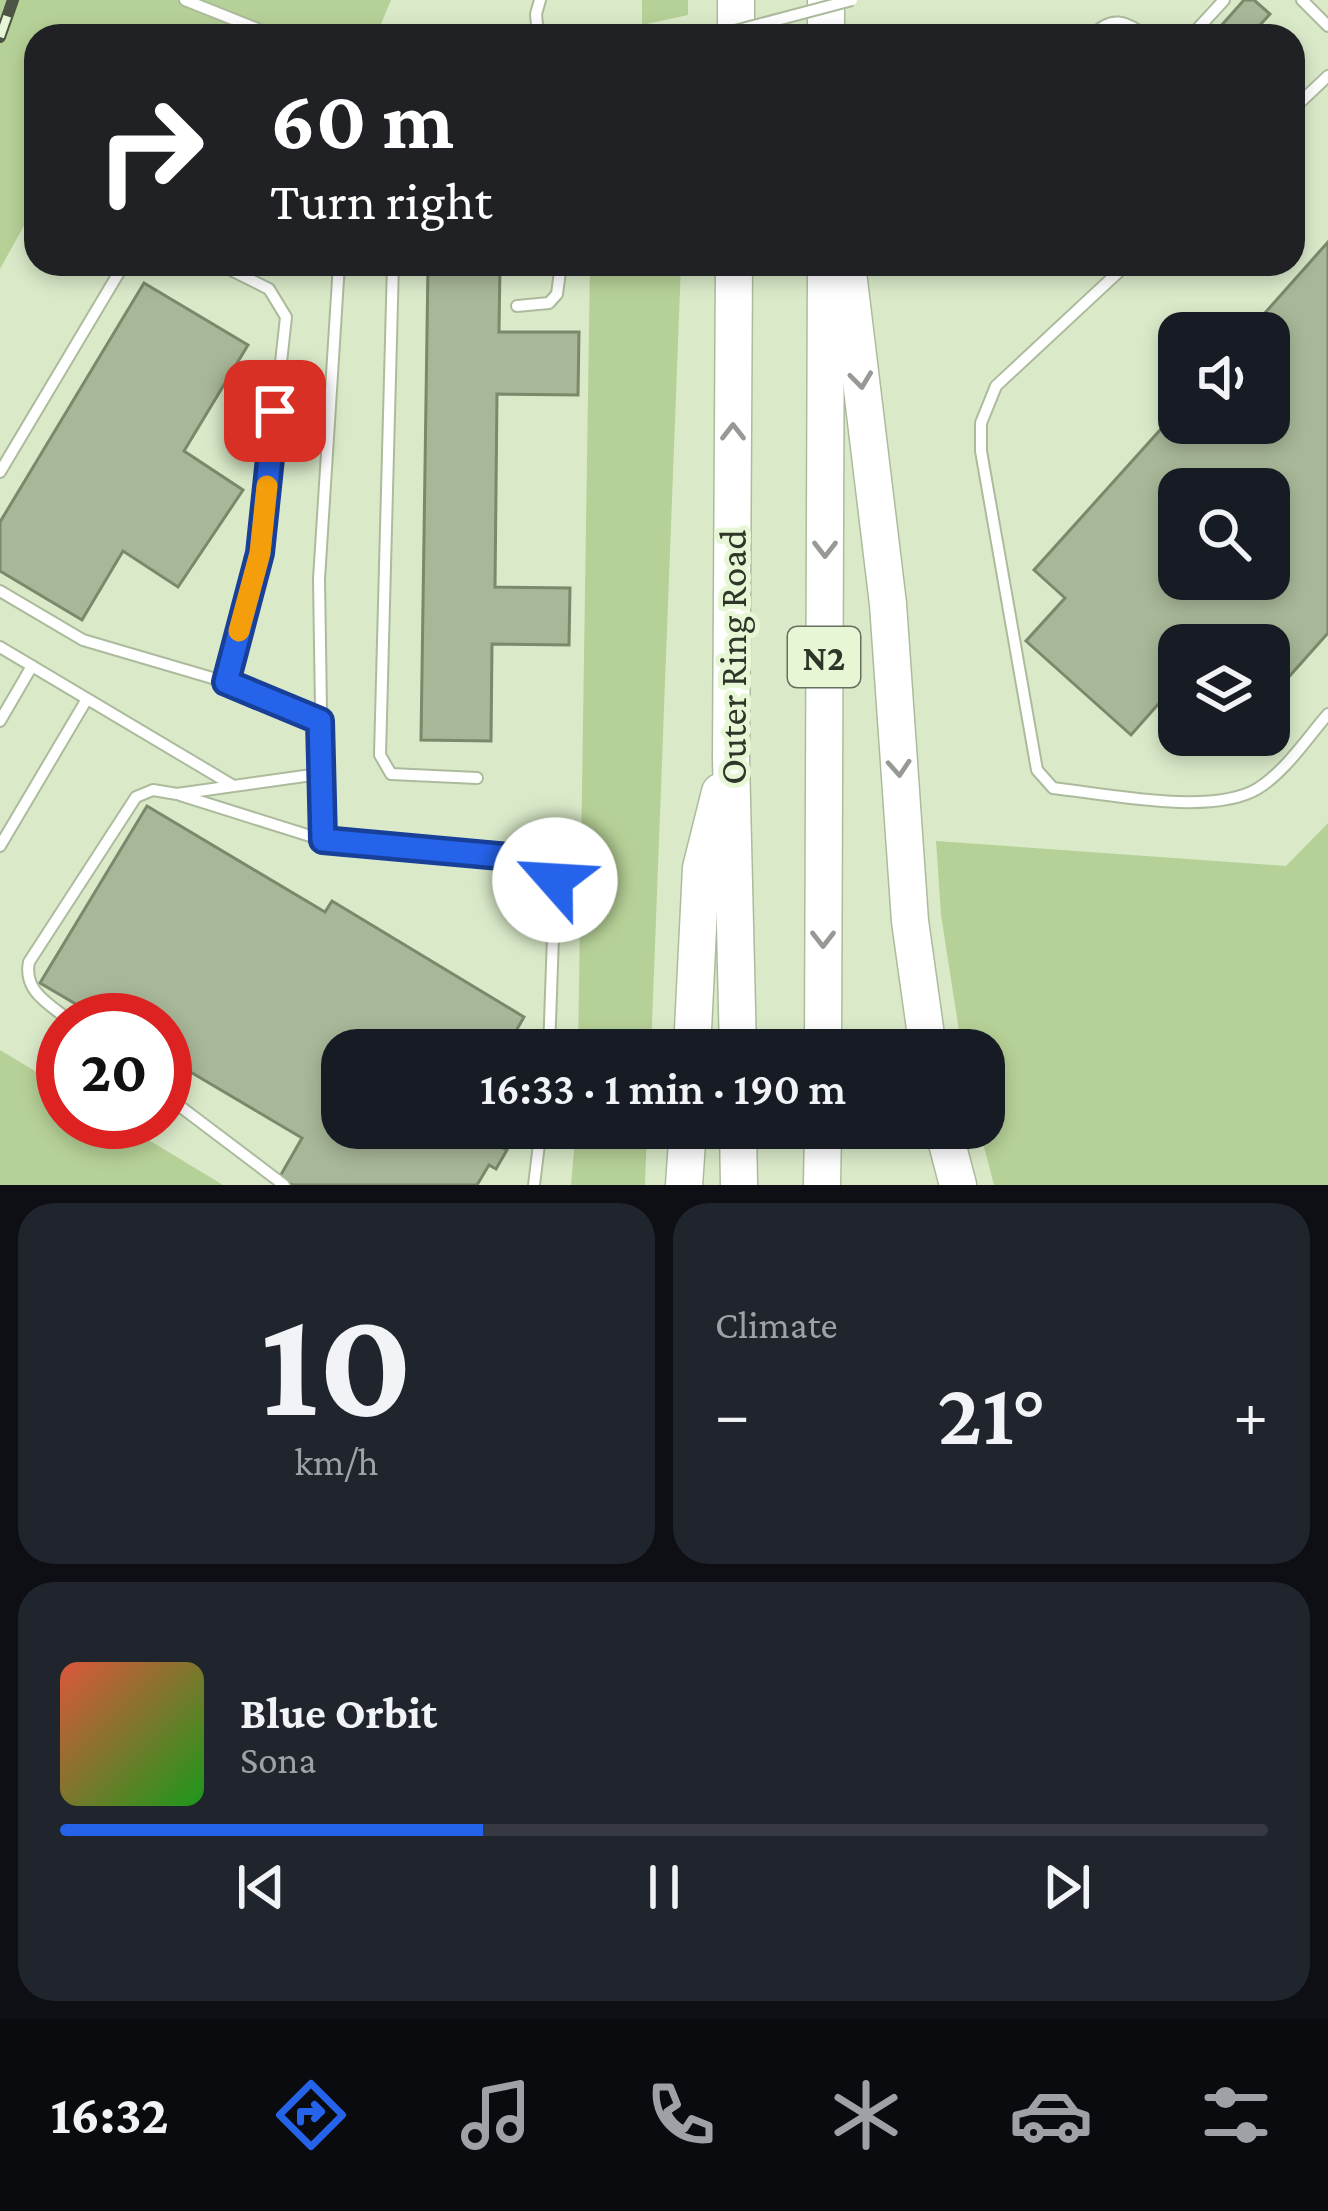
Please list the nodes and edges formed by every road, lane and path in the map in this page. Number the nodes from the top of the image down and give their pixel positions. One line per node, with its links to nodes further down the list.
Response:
1 (185, 0): 8 (lane)
2 (528, 0): 7 (lane)
3 (541, 0): 7 (lane)
4 (852, 0): 10 (lane, bridge)
5 (1224, 0): 11 (lane)
6 (1302, 0): 12 (lane)
7 (536, 14): 9 (lane)
8 (245, 24)
9 (537, 24)
10 (761, 24)
11 (1202, 24)
12 (1328, 26)
13 (1328, 76): 14 (lane)
14 (1305, 98)
15 (117, 276): 25 (lane)
16 (243, 276): 29 (lane)
17 (338, 276): 33 (lane)
18 (393, 276): 36 (lane)
19 (559, 276): 24 (lane)
20 (734, 276): 34 (highway, Outer Ring Road / N2, one-way to 20)
21 (826, 276): 45 (highway, N2, one-way to 45)
22 (848, 276): 46 (highway, one-way to 46)
23 (1113, 276): 31 (lane)
24 (517, 306)
25 (0, 472)
26 (0, 591): 29 (lane)
27 (0, 647): 28 (lane)
28 (32, 666): 30 (lane); 32 (lane)
29 (226, 682): 33 (lane)
30 (87, 699): 37 (lane); 40 (lane)
31 (1328, 714)
32 (0, 721)
33 (320, 721): 35 (lane)
34 (731, 759): 43 (highway); 44 (highway, Outer Ring Road / N2)
35 (320, 774): 37 (lane); 39 (lane)
36 (477, 778)
37 (232, 784): 38 (lane)
38 (177, 794): 39 (lane); 41 (lane)
39 (323, 840): 42 (lane)
40 (0, 846)
41 (36, 994)
42 (549, 1029)
43 (693, 1029)
44 (737, 1029)
45 (823, 1029)
46 (925, 1029)
47 (192, 1115): 53 (lane)
48 (538, 1149): 54 (lane)
49 (687, 1149): 55 (highway)
50 (738, 1149): 56 (highway)
51 (823, 1149): 57 (highway)
52 (949, 1149): 58 (highway)
53 (284, 1185)
54 (534, 1185)
55 (684, 1185)
56 (739, 1185)
57 (822, 1185)
58 (958, 1185)

